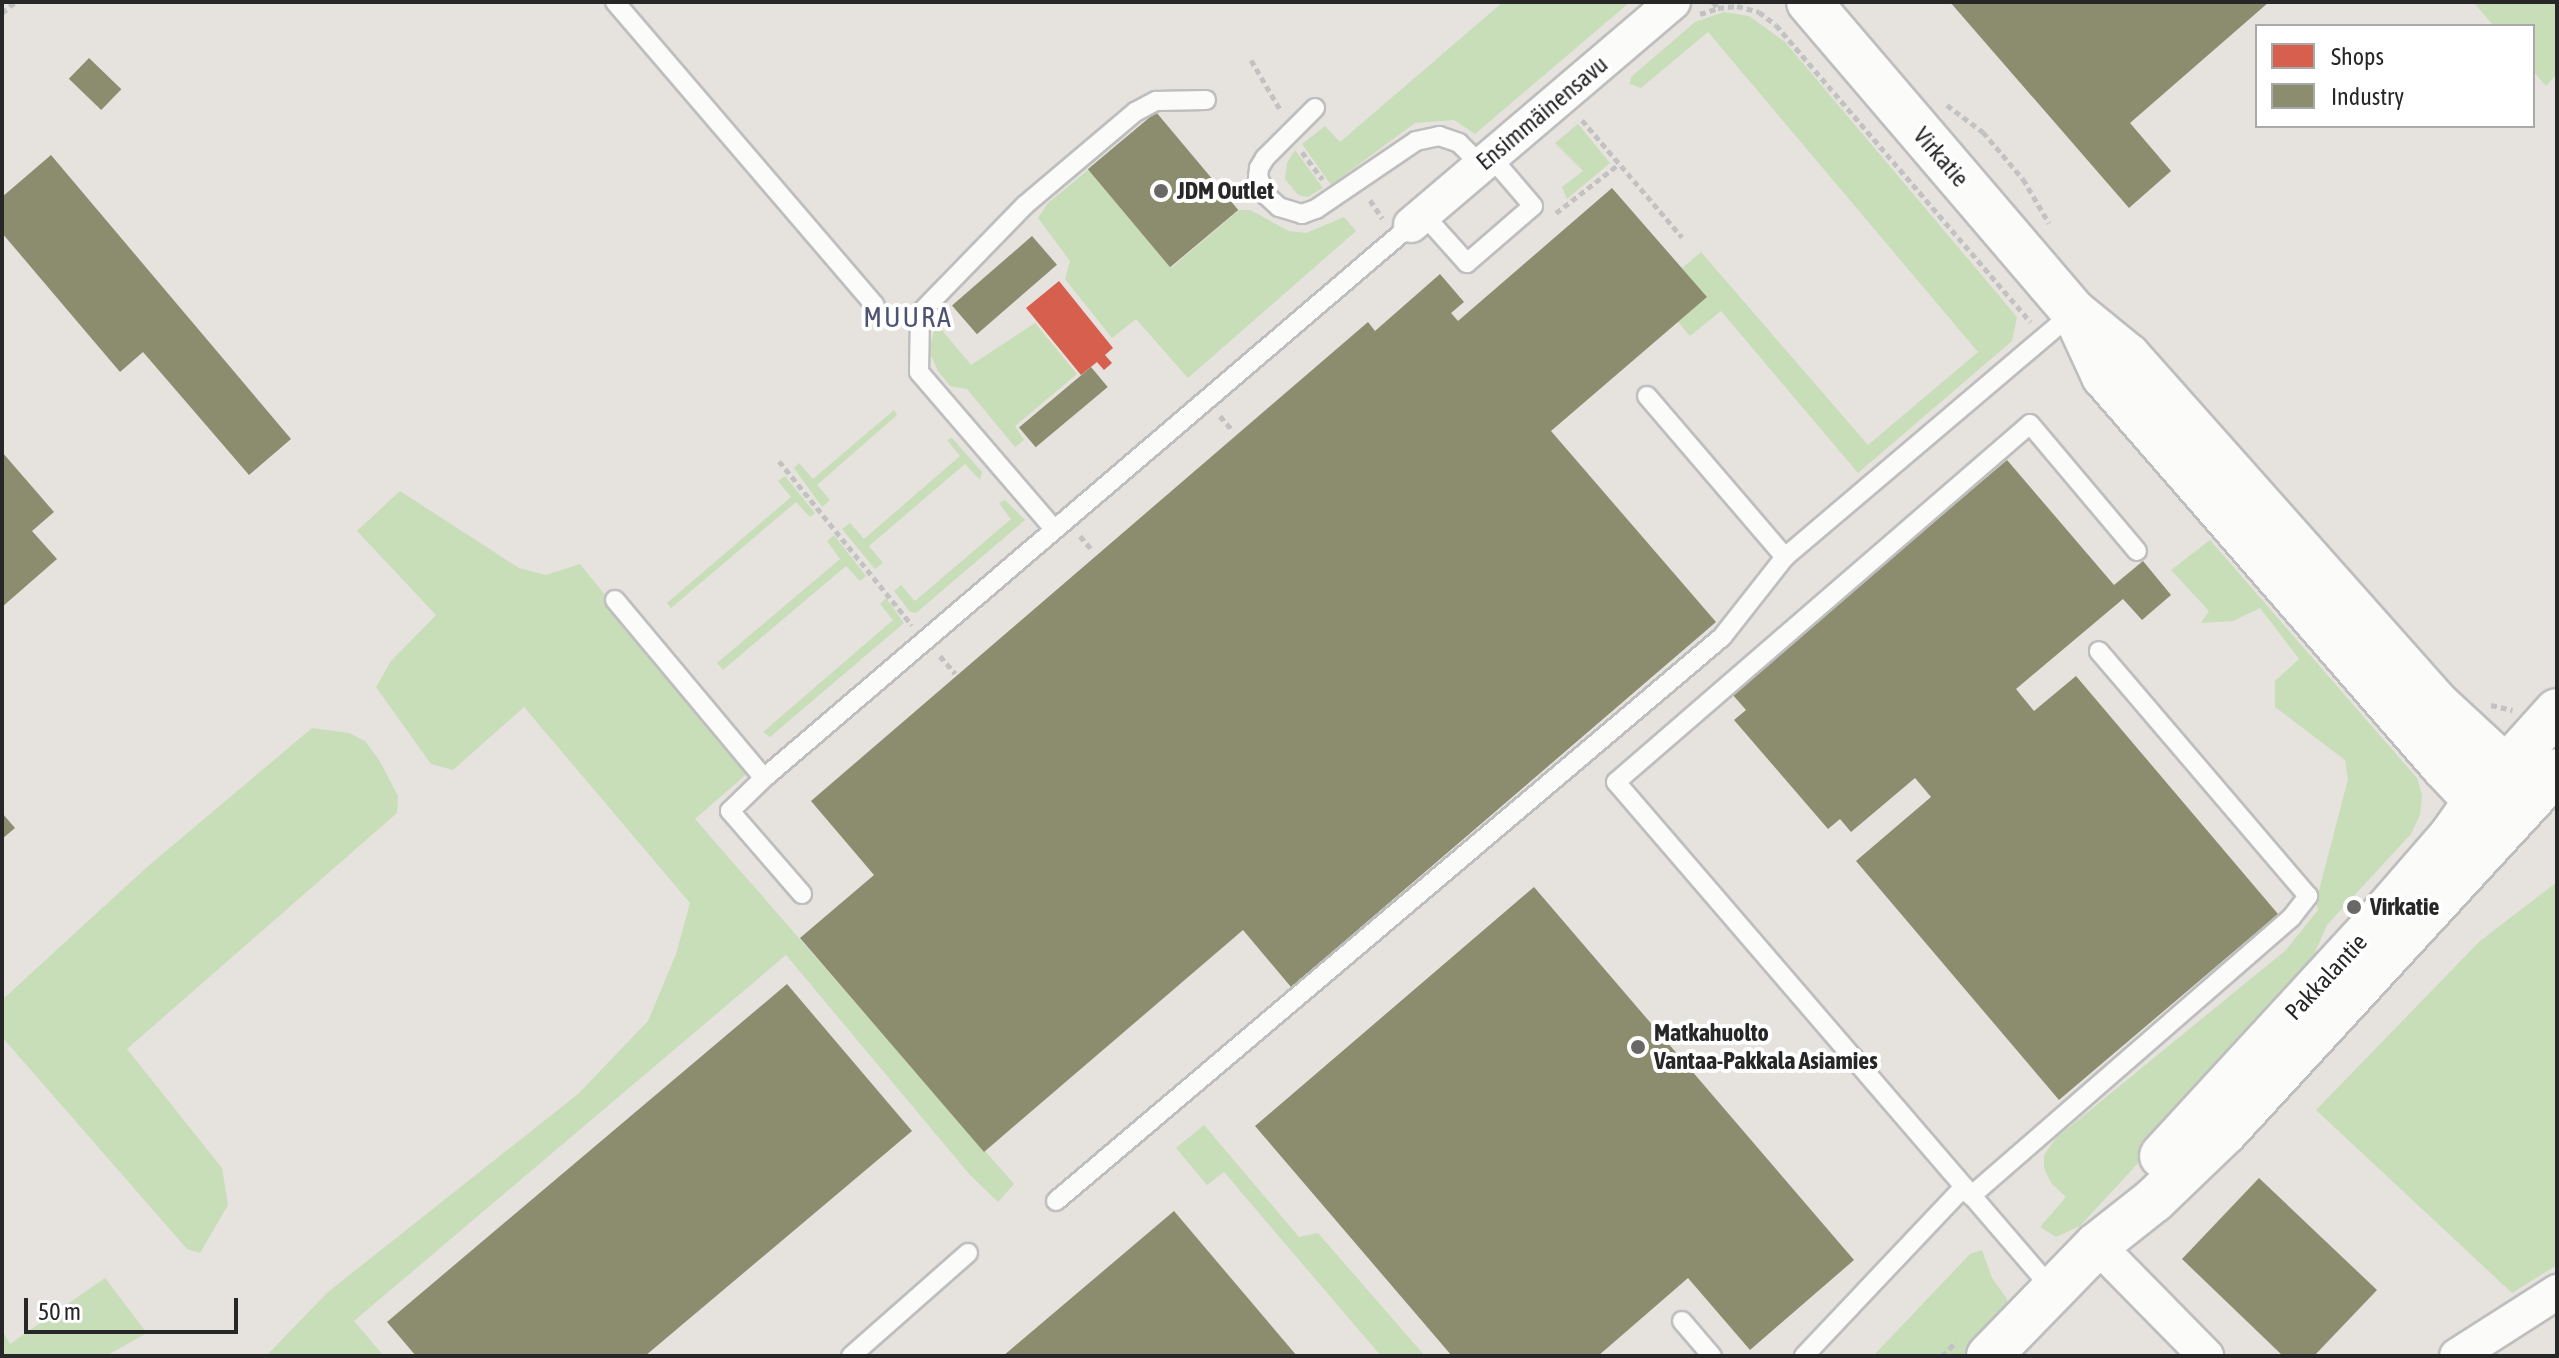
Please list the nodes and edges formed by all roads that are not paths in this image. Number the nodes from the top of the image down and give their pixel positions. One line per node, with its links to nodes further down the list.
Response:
1 (615, 2): 8 (lane)
2 (1673, 2): 6 (street, Ensimmäinensavu)
3 (1809, 2): 9 (street, Virkatie)
4 (1206, 100): 11 (lane)
5 (1315, 108): 6 (lane)
6 (1486, 161): 7 (street, Ensimmäinensavu); 7 (lane)
7 (1406, 220): 11 (lane)
8 (875, 305)
9 (2074, 312): 13 (lane); 17 (street, Virkatie); 20 (street, Virkatie)
10 (1647, 396): 13 (lane)
11 (1054, 529): 19 (lane)
12 (2137, 551): 23 (lane)
13 (1785, 557): 24 (lane)
14 (615, 600): 19 (lane)
15 (2099, 651): 23 (lane)
16 (2557, 711): 17 (street, Pakkalantie)
17 (2506, 768): 20 (street, Pakkalantie); 21 (street, Virkatie)
18 (2557, 771): 21 (street, Pakkalantie)
19 (764, 778): 22 (lane)
20 (2476, 801): 21 (street); 25 (street, Pakkalantie)
21 (2525, 809): 25 (street, Pakkalantie)
22 (802, 894)
23 (1967, 1192): 27 (lane); 32 (lane)
24 (1056, 1201)
25 (2097, 1245): 27 (street, Pakkalantie); 34 (street)
26 (968, 1253): 30 (lane)
27 (2053, 1290): 33 (street, Pakkalantie)
28 (2557, 1292): 35 (street)
29 (1682, 1321): 31 (lane)
30 (851, 1356)
31 (1712, 1356)
32 (1804, 1356)
33 (1989, 1356)
34 (2206, 1356)
35 (2457, 1356)

